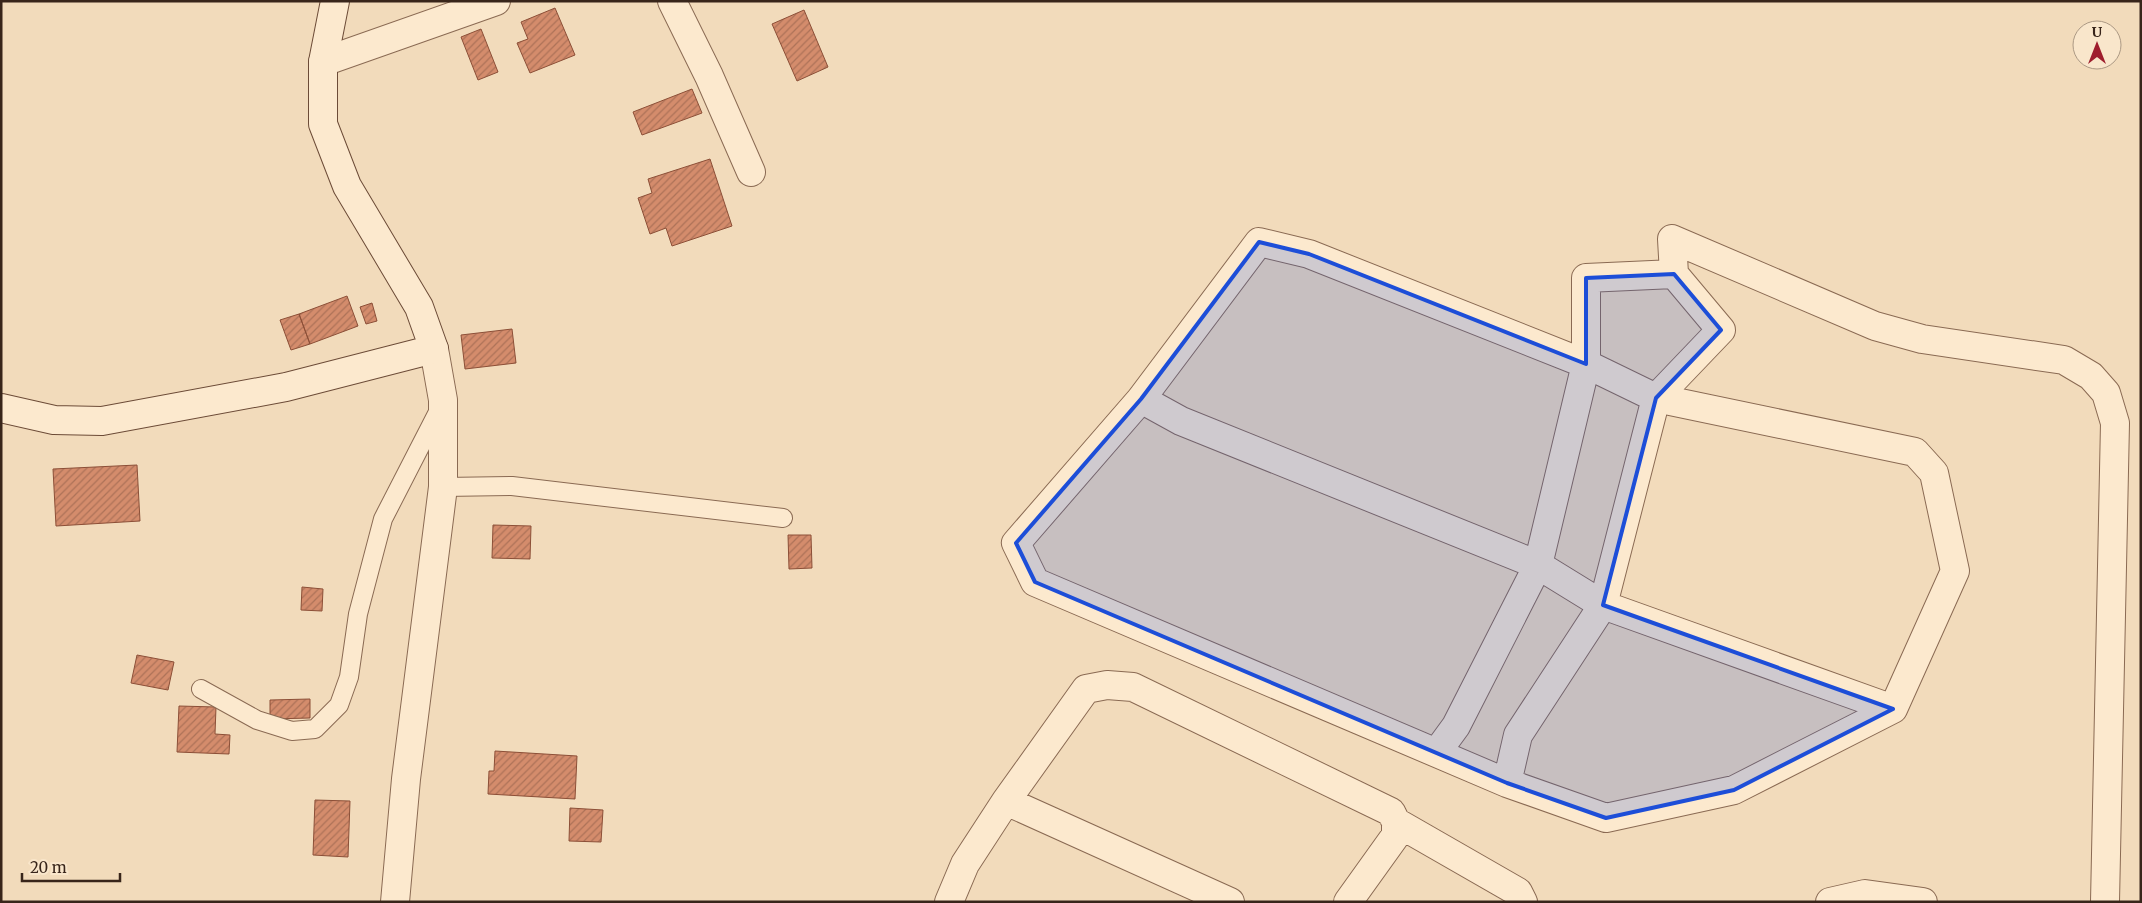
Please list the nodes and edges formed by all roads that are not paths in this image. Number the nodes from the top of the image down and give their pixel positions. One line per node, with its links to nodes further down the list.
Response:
1 (335, 1): 4 (street)
2 (496, 1): 4 (street)
3 (672, 1): 5 (street)
4 (323, 62): 7 (street)
5 (751, 172)
6 (1674, 274): 8 (street); 9 (street); 30 (street)
7 (434, 349): 11 (street); 12 (street)
8 (1586, 364): 9 (street); 10 (street); 15 (street)
9 (1656, 398): 16 (street); 18 (street)
10 (1141, 399): 15 (street); 19 (street)
11 (443, 400): 13 (street); 17 (lane)
12 (1, 408)
13 (443, 487): 14 (lane); 23 (street)
14 (783, 518)
15 (1538, 565): 16 (street); 19 (street)
16 (1603, 605): 18 (street); 20 (street)
17 (201, 689)
18 (1893, 709): 20 (street)
19 (1437, 752): 20 (street)
20 (1507, 783)
21 (1006, 802): 22 (street); 24 (street); 25 (street)
22 (1396, 822): 26 (street); 27 (street)
23 (395, 902)
24 (949, 902)
25 (1230, 902)
26 (1348, 902)
27 (1523, 902)
28 (1830, 902): 29 (street)
29 (1923, 902)
30 (2105, 902)

